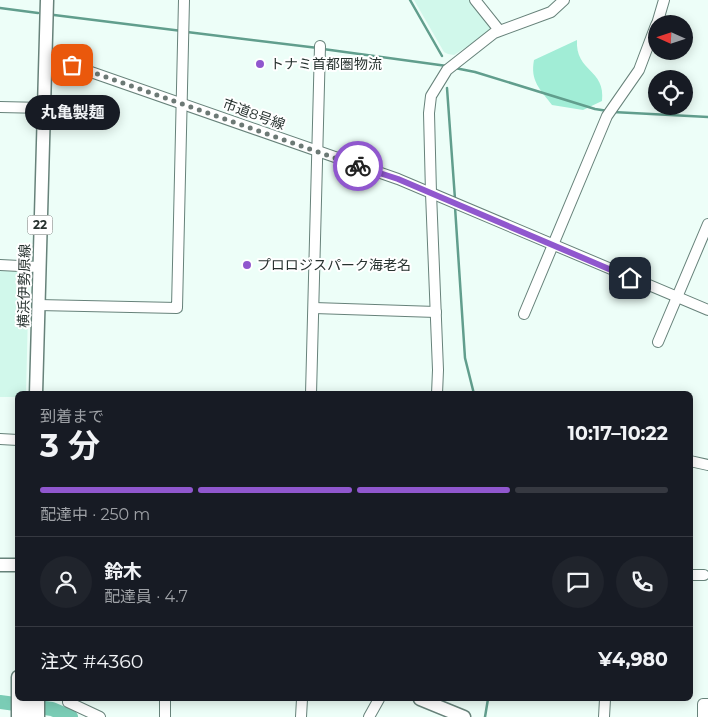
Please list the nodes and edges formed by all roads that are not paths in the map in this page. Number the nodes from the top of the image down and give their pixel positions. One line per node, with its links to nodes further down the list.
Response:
1 (47, 0): 10 (main road, 横浜伊勢原線 / 22)
2 (184, 0): 11 (street)
3 (475, 0): 7 (street)
4 (564, 0): 7 (street)
5 (664, 0): 6 (street)
6 (659, 15)
7 (497, 31): 15 (street)
8 (648, 46): 17 (street)
9 (320, 48): 14 (street)
10 (45, 56): 11 (street, 市道8号線); 13 (main road, 横浜伊勢原線 / 22)
11 (181, 103): 14 (street, 市道8号線); 21 (street)
12 (0, 107): 13 (street)
13 (44, 108): 19 (main road, 横浜伊勢原線 / 22)
14 (318, 152): 15 (street, 市道8号線); 22 (street)
15 (431, 194): 17 (street, 市道8号線); 24 (street)
16 (708, 224): 20 (street)
17 (552, 245): 20 (street, 市道8号線); 25 (street)
18 (0, 264): 19 (street)
19 (39, 267): 21 (main road, 横浜伊勢原線 / 22)
20 (676, 296): 23 (street, 市道8号線); 26 (street)
21 (38, 304): 27 (main road, 横浜伊勢原線 / 22)
22 (314, 308): 24 (street); 28 (street)
23 (708, 310)
24 (436, 312): 29 (street)
25 (524, 314)
26 (658, 342)
27 (36, 391)
28 (312, 391)
29 (437, 391)
30 (0, 439): 31 (street)
31 (15, 440)
32 (693, 462): 33 (street)
33 (708, 464)
34 (0, 564): 35 (main road)
35 (15, 565)
36 (0, 573): 37 (main road)
37 (15, 574)
38 (693, 575): 39 (street)
39 (704, 575)
40 (18, 701): 50 (main road)
41 (27, 701): 51 (main road)
42 (38, 701): 52 (main road)
43 (165, 701): 54 (street)
44 (302, 701): 55 (street)
45 (378, 701): 56 (street)
46 (425, 701): 57 (main road)
47 (605, 701): 58 (street)
48 (68, 702): 53 (street)
49 (706, 704): 59 (street)
50 (18, 717)
51 (28, 717)
52 (38, 717)
53 (100, 717)
54 (165, 717)
55 (301, 717)
56 (369, 717)
57 (464, 717)
58 (604, 717)
59 (703, 717)

